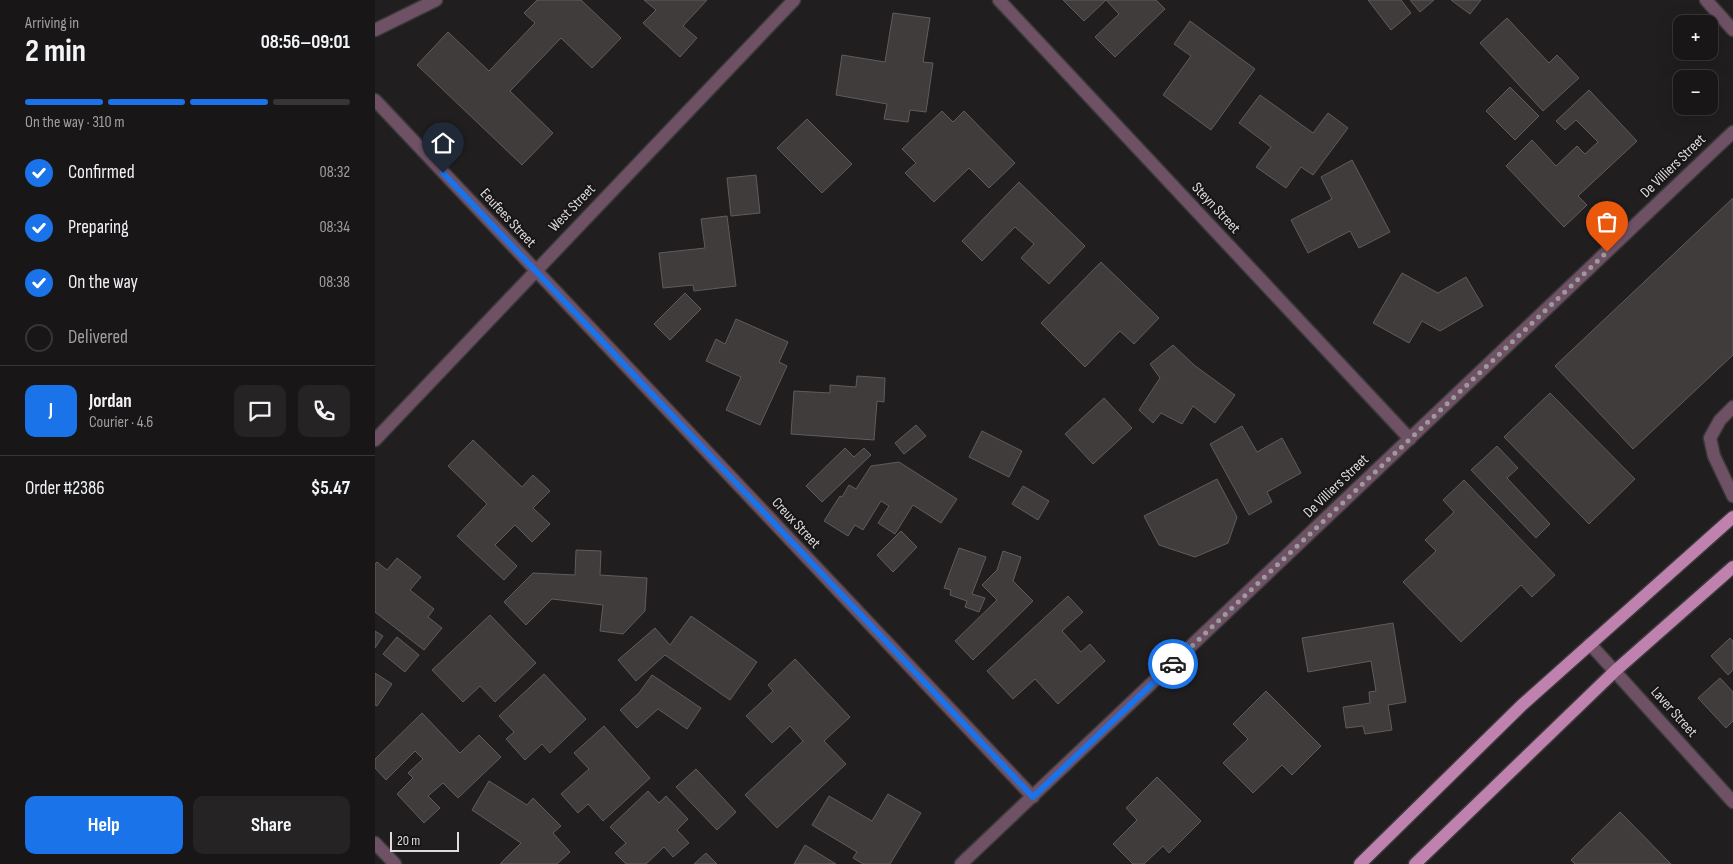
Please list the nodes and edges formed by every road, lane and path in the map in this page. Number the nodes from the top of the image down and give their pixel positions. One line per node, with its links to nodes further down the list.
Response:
1 (436, 0): 5 (street)
2 (794, 0): 9 (street, West Street)
3 (999, 0): 11 (street, Steyn Street)
4 (1706, 0): 6 (street)
5 (375, 30)
6 (1733, 30)
7 (375, 100): 9 (street, Eeufees Street)
8 (1733, 132): 11 (street, De Villiers Street)
9 (535, 271): 12 (street, West Street); 18 (street, Creux Street)
10 (1733, 407): 13 (street)
11 (1410, 439): 18 (street, De Villiers Street)
12 (375, 440)
13 (1733, 496)
14 (1733, 516): 16 (main road)
15 (1733, 567): 17 (main road)
16 (1590, 644): 17 (street, Laver Street); 23 (main road)
17 (1615, 671): 19 (street, Laver Street); 24 (main road)
18 (1033, 797): 22 (street, De Villiers Street)
19 (1731, 797)
20 (375, 843): 21 (street)
21 (395, 864)
22 (961, 864)
23 (1360, 864)
24 (1415, 864)

